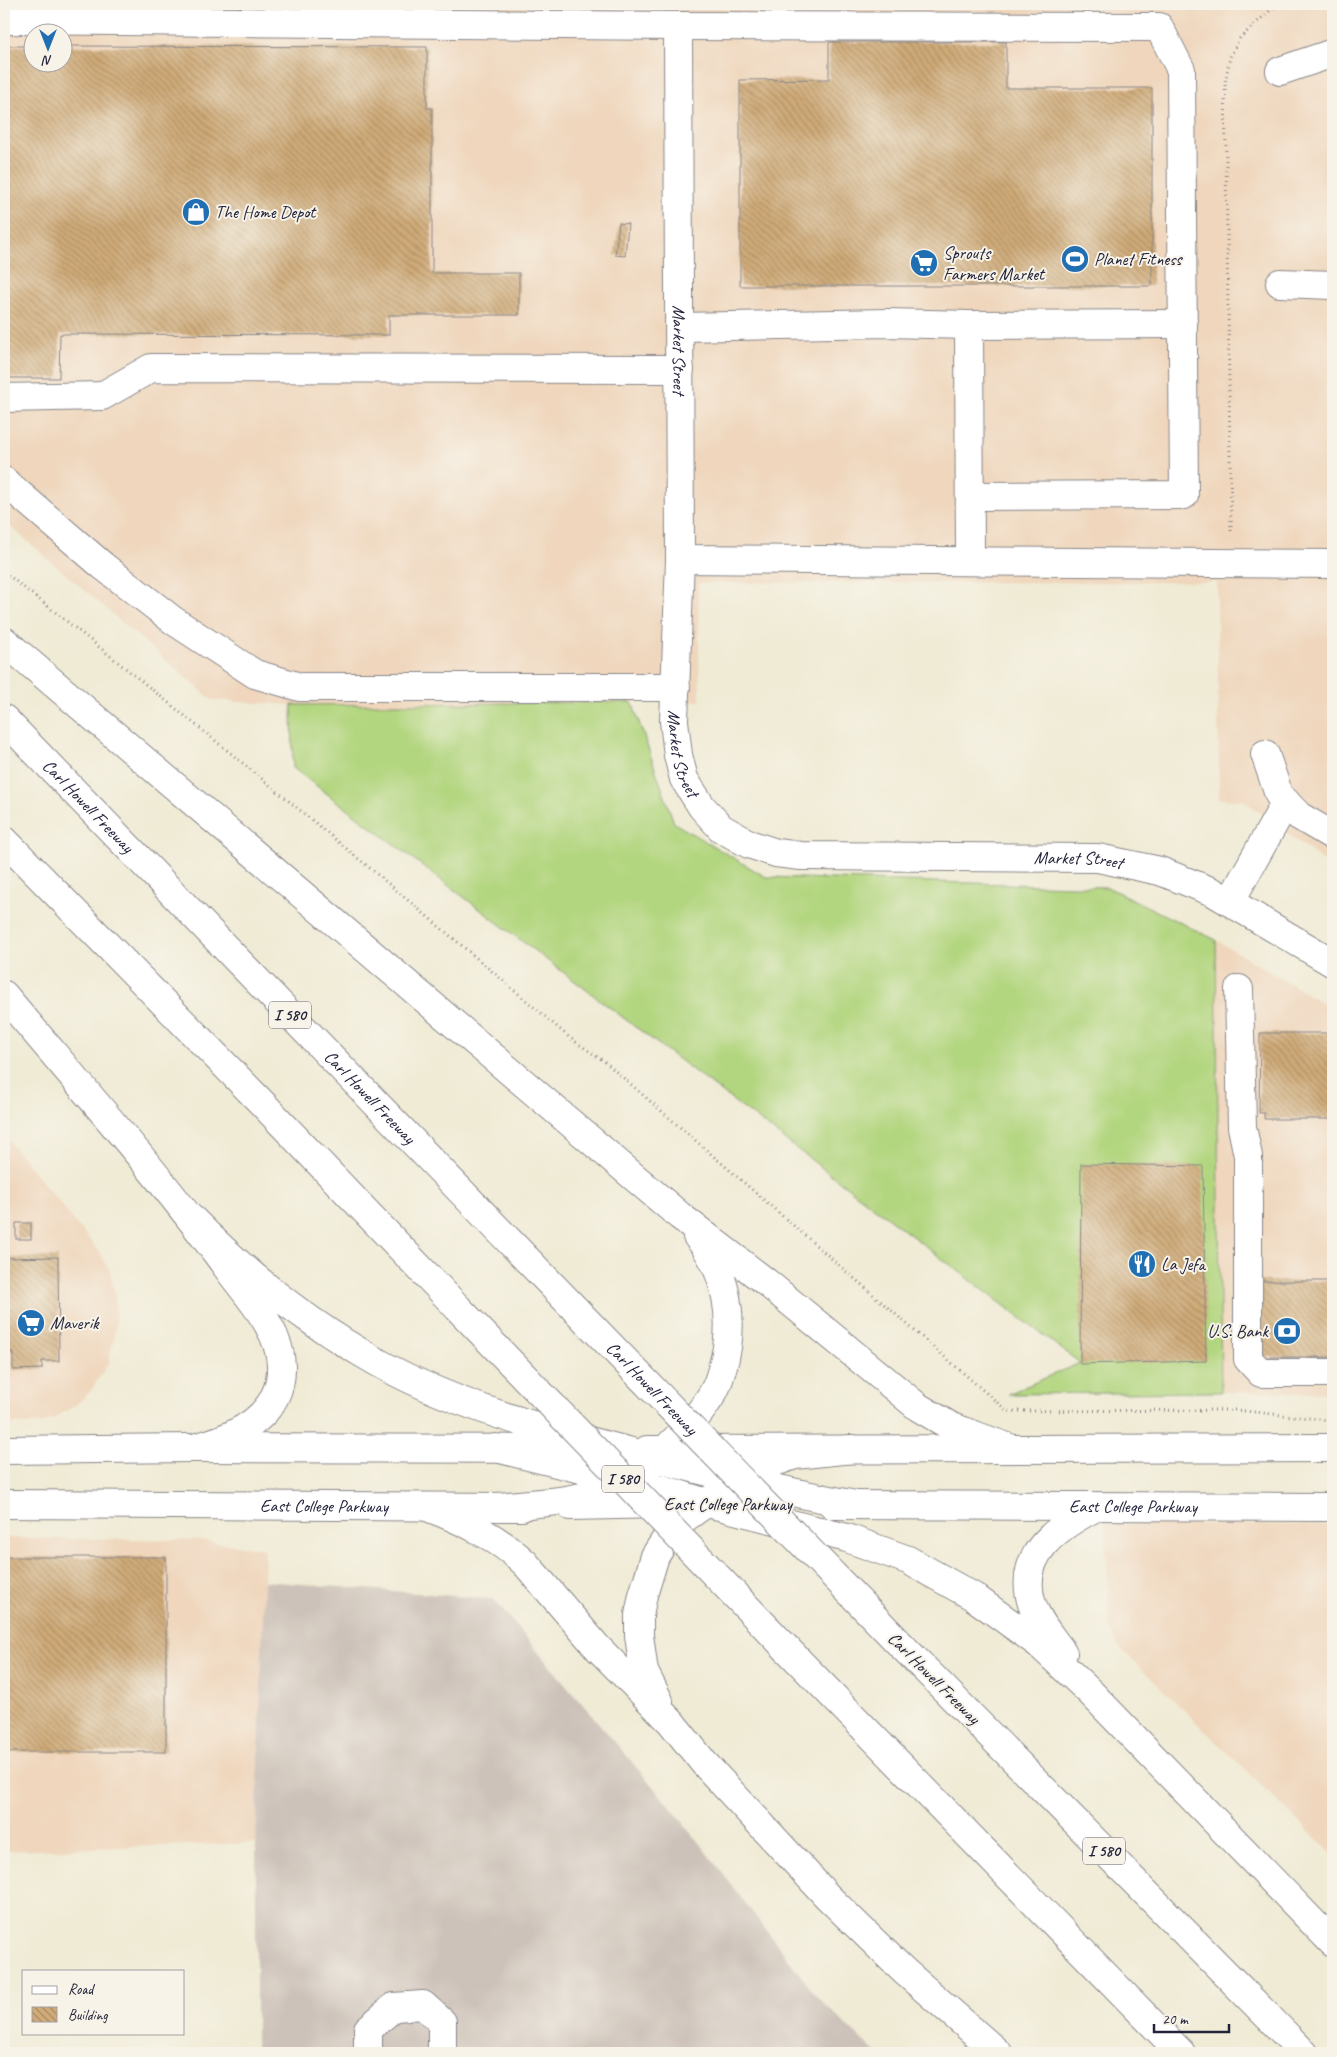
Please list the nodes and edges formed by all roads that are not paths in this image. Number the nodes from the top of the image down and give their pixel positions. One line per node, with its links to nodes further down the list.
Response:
1 (4, 20): 2 (main road)
2 (678, 26): 7 (main road); 9 (main road, Market Street)
3 (1333, 53): 4 (main road)
4 (1280, 71)
5 (1280, 284): 6 (main road)
6 (1333, 285)
7 (1183, 324): 8 (main road); 13 (main road)
8 (969, 325): 9 (main road); 13 (main road)
9 (680, 327): 10 (main road, Market Street)
10 (680, 369): 11 (main road); 14 (main road, Market Street)
11 (4, 398)
12 (4, 481): 18 (main road)
13 (970, 496): 15 (main road)
14 (680, 559): 15 (main road); 18 (main road, Market Street)
15 (970, 561): 16 (main road)
16 (1333, 564)
17 (4, 641): 28 (main road)
18 (676, 687): 24 (main road, Market Street)
19 (4, 719): 55 (main road, Carl Howell Freeway / I 580, bridge)
20 (1265, 754): 21 (main road)
21 (1286, 802): 22 (main road); 24 (main road)
22 (1333, 836)
23 (4, 840): 54 (main road, I 580, bridge)
24 (1230, 902): 25 (main road, Market Street)
25 (1333, 963)
26 (1239, 989): 30 (main road)
27 (4, 995): 29 (main road)
28 (680, 1216): 33 (main road); 38 (main road)
29 (193, 1220): 31 (main road); 37 (main road)
30 (1333, 1373)
31 (193, 1448): 32 (main road); 36 (main road)
32 (496, 1448): 37 (main road); 39 (main road)
33 (1010, 1448): 34 (main road); 35 (main road)
34 (1333, 1448)
35 (852, 1449): 38 (main road); 40 (main road)
36 (4, 1450)
37 (622, 1450): 38 (main road)
38 (661, 1454): 39 (main road); 40 (main road)
39 (626, 1480): 41 (main road); 45 (main road)
40 (739, 1480): 41 (main road); 43 (main road)
41 (707, 1503): 43 (main road, East College Parkway); 45 (main road, East College Parkway); 48 (main road); 49 (main road)
42 (4, 1504): 44 (main road, East College Parkway)
43 (856, 1505): 46 (main road, East College Parkway)
44 (427, 1507): 45 (main road, East College Parkway); 49 (main road)
45 (498, 1507)
46 (1096, 1507): 47 (main road, East College Parkway); 48 (main road)
47 (1333, 1507)
48 (1091, 1693): 50 (main road)
49 (671, 1722): 53 (main road)
50 (1333, 1943)
51 (368, 2053): 52 (main road)
52 (442, 2053)
53 (998, 2053)
54 (1181, 2053)
55 (1304, 2053)

